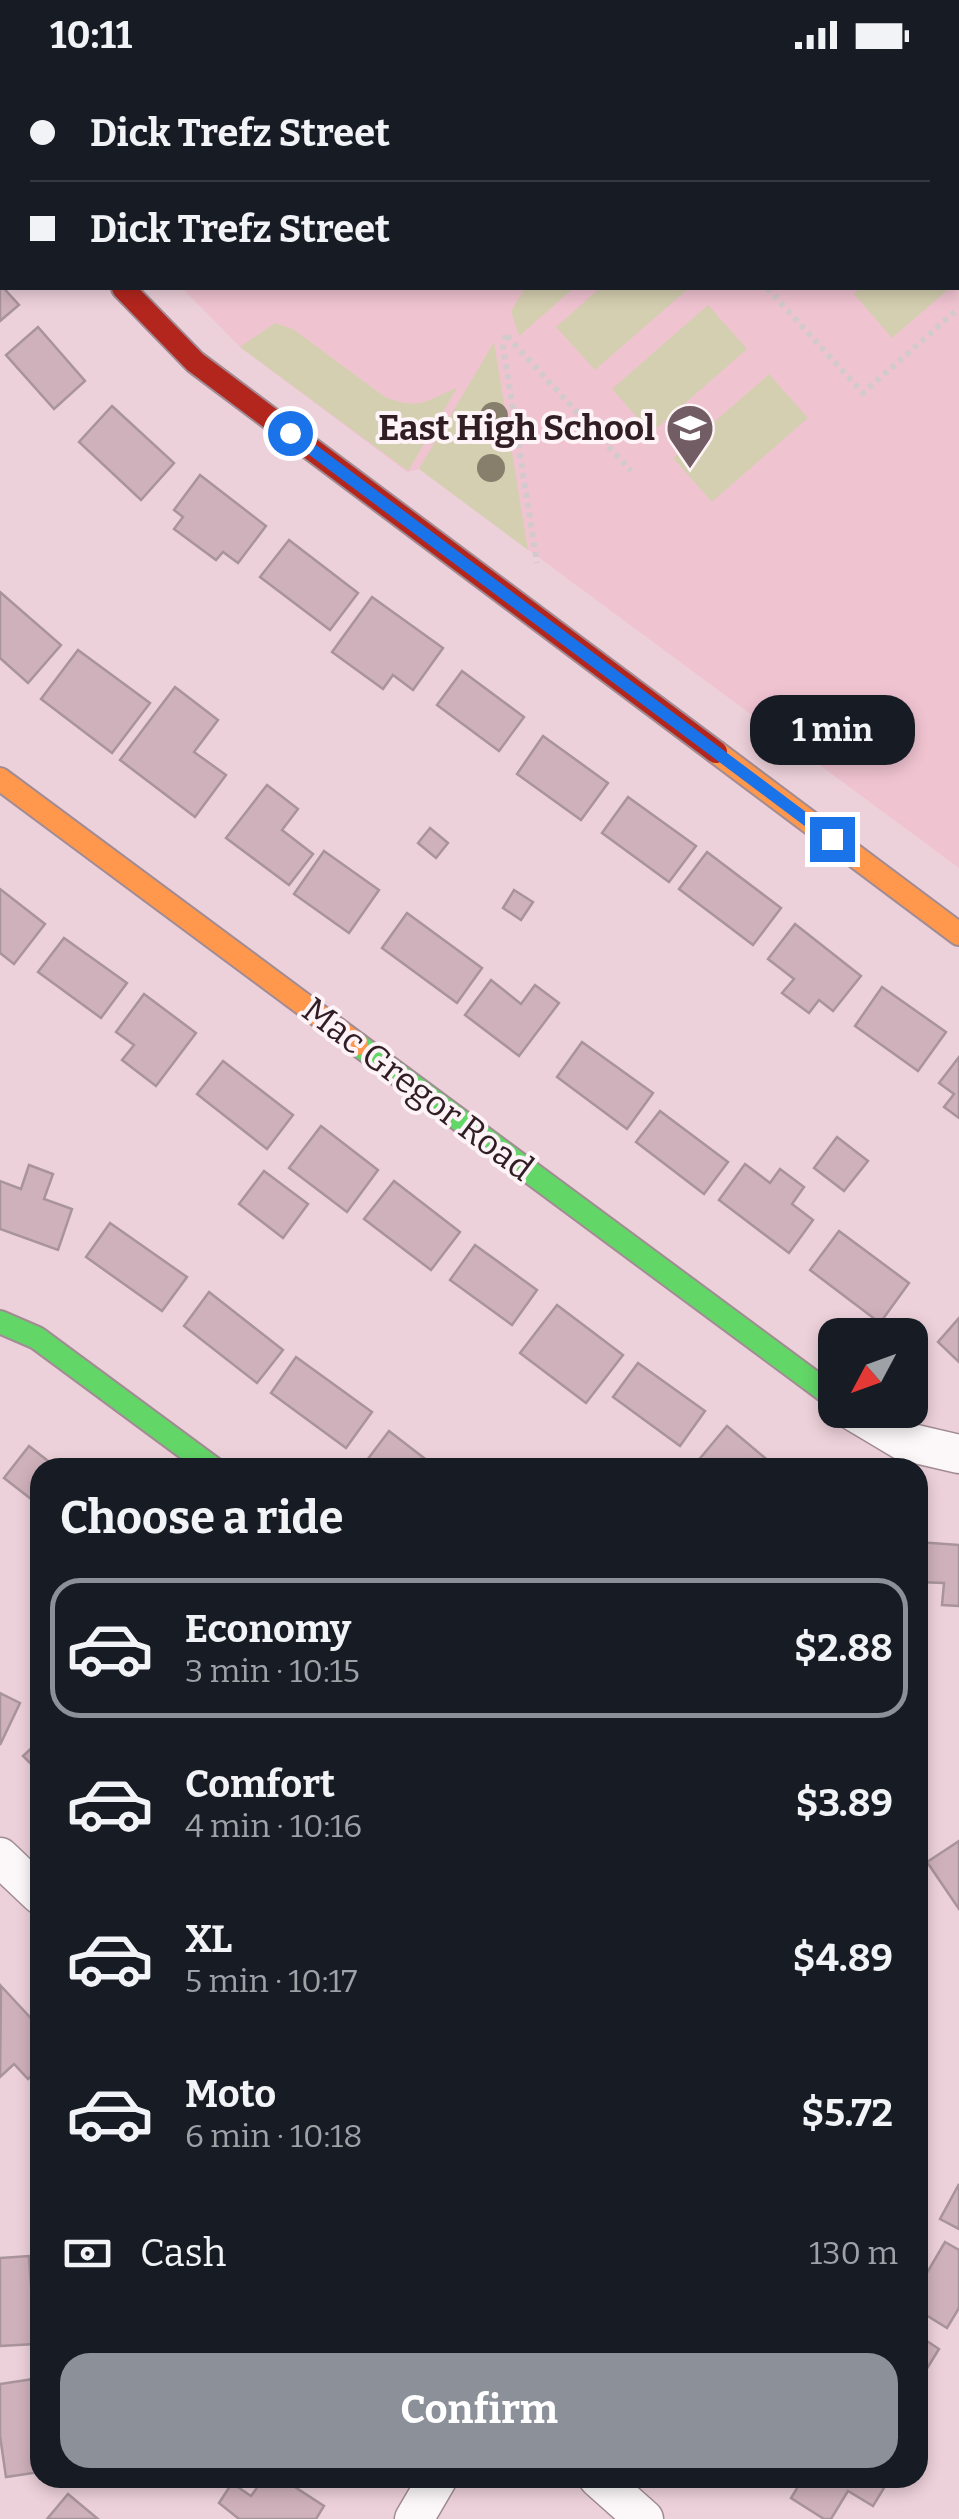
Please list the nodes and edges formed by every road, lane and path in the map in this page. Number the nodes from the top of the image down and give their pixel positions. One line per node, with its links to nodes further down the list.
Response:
1 (125, 290): 7 (street)
2 (770, 290): 3 (path)
3 (959, 308)
4 (630, 470): 5 (path)
5 (539, 574)
6 (0, 779): 9 (street, Mac Gregor Road)
7 (959, 934)
8 (0, 1322): 12 (street)
9 (818, 1385)
10 (880, 1428): 11 (street)
11 (959, 1454)
12 (199, 1458)
13 (0, 1856): 14 (street)
14 (30, 1885)
15 (432, 2488): 17 (street)
16 (609, 2488): 18 (street)
17 (414, 2519)
18 (644, 2519)

